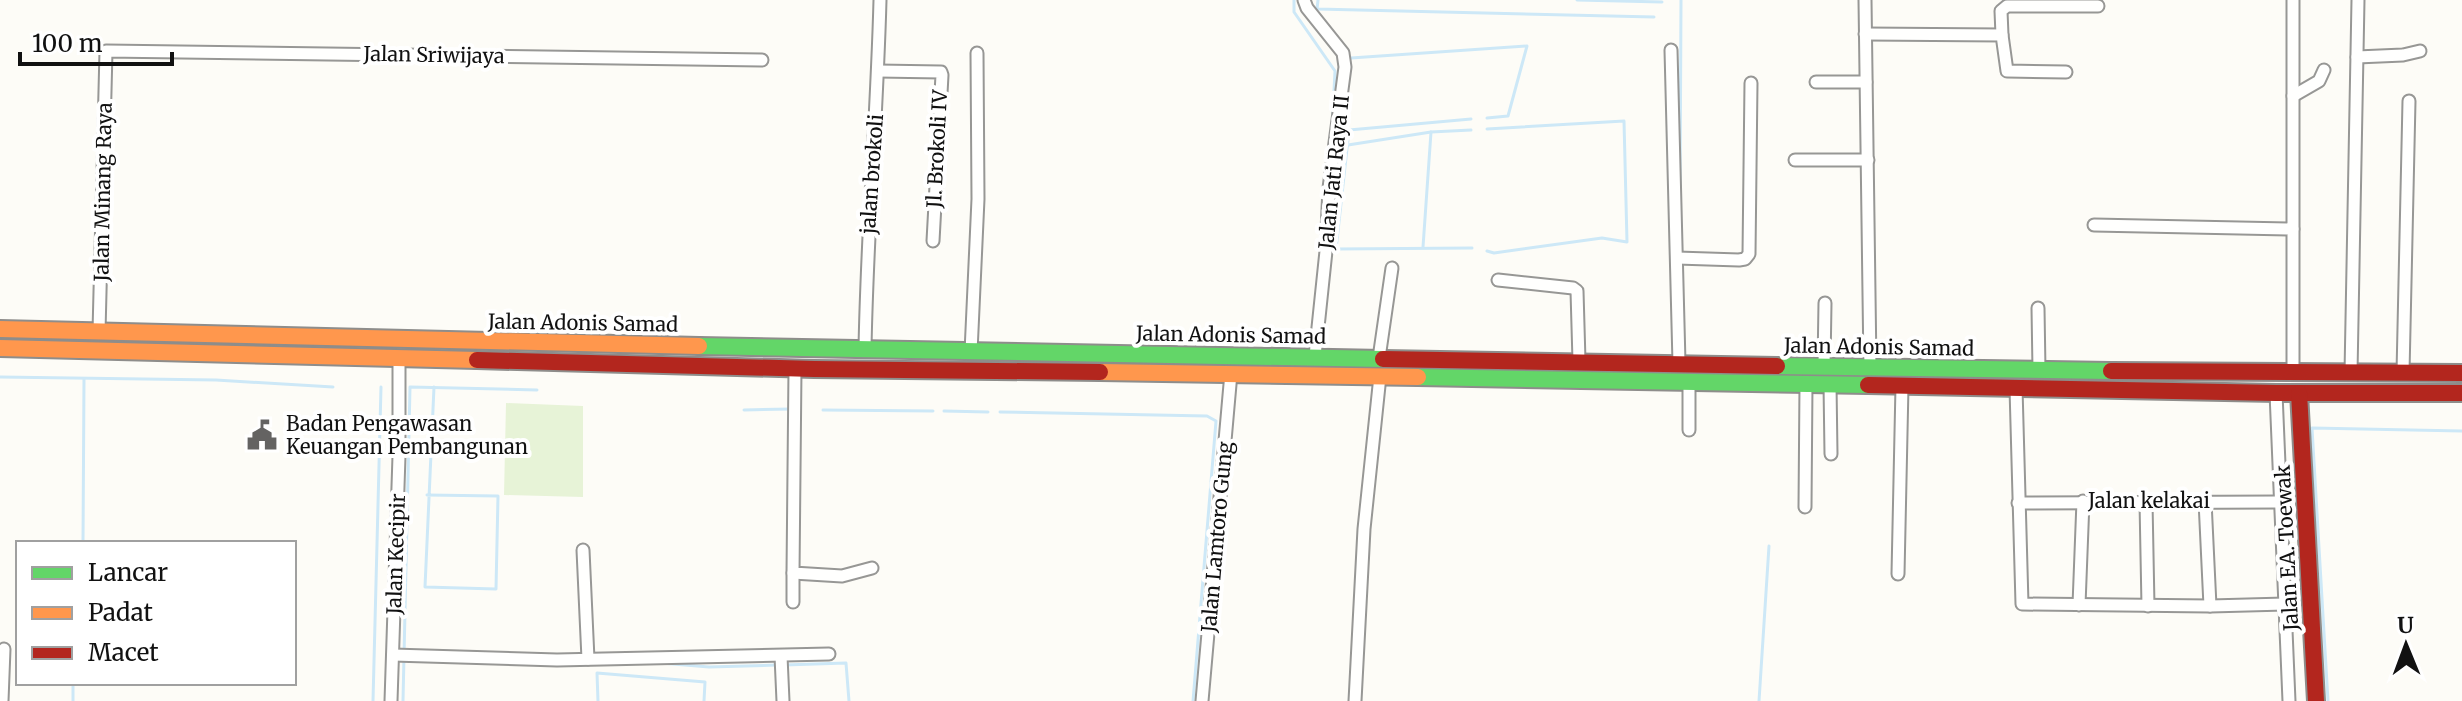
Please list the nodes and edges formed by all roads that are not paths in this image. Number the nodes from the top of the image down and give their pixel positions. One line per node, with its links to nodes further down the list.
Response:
1 (880, 0): 16 (street, jalan brokoli)
2 (1304, 0): 39 (street, Jalan Jati Raya II)
3 (1865, 0): 7 (street)
4 (2293, 0): 21 (street)
5 (2358, 0): 13 (street)
6 (2098, 6): 8 (street)
7 (1865, 34): 8 (street); 19 (street)
8 (2002, 35): 17 (street)
9 (1671, 50): 28 (street)
10 (106, 51): 14 (street, Jalan Sriwijaya); 34 (street, Jalan Minang Raya)
11 (2420, 51): 13 (street)
12 (977, 53): 38 (street)
13 (2357, 57): 51 (street)
14 (762, 60)
15 (2324, 70): 21 (street)
16 (878, 71): 27 (street, Jl. Brokoli IV); 37 (street, jalan brokoli)
17 (2066, 72)
18 (1816, 82): 19 (street)
19 (1866, 82): 24 (street)
20 (1751, 83): 28 (street)
21 (2293, 96): 26 (street)
22 (2409, 101): 52 (street)
23 (1795, 160): 24 (street)
24 (1868, 160): 46 (street)
25 (2094, 225): 26 (street)
26 (2293, 229): 49 (street)
27 (933, 241)
28 (1677, 258): 44 (street)
29 (1392, 268): 41 (street)
30 (1498, 280): 42 (street)
31 (1825, 303): 45 (street)
32 (2038, 308): 48 (street)
33 (0, 329): 34 (main road, Jalan Adonis Samad)
34 (99, 332): 35 (main road, Jalan Adonis Samad)
35 (635, 345): 37 (main road, Jalan Adonis Samad); 43 (main road)
36 (0, 348): 40 (main road)
37 (865, 349): 38 (main road, Jalan Adonis Samad)
38 (971, 352): 39 (main road, Jalan Adonis Samad)
39 (1315, 356): 41 (main road, Jalan Adonis Samad)
40 (399, 358): 43 (main road); 84 (street, Jalan Kecipir)
41 (1379, 358): 42 (main road, Jalan Adonis Samad)
42 (1579, 361): 44 (main road, Jalan Adonis Samad)
43 (634, 363): 47 (main road)
44 (1679, 363): 45 (main road, Jalan Adonis Samad)
45 (1824, 365): 46 (main road, Jalan Adonis Samad)
46 (1870, 367): 48 (main road, Jalan Adonis Samad)
47 (795, 369): 50 (main road); 75 (street)
48 (2039, 370): 49 (main road, Jalan Adonis Samad)
49 (2293, 372): 51 (main road, Jalan Adonis Samad)
50 (1231, 373): 55 (main road); 90 (street, Jalan Lamtoro Gung)
51 (2351, 373): 52 (main road, Jalan Adonis Samad)
52 (2403, 373): 53 (main road, Jalan Adonis Samad)
53 (2434, 373): 54 (main road, Jalan Adonis Samad); 62 (main road)
54 (2462, 373)
55 (1380, 376): 56 (main road); 91 (street)
56 (1689, 383): 57 (main road); 65 (street)
57 (1806, 384): 58 (main road); 72 (street)
58 (1830, 384): 59 (main road); 66 (street)
59 (1902, 392): 64 (main road); 76 (street)
60 (2276, 393): 61 (main road); 64 (main road); 70 (street)
61 (2299, 393): 62 (main road); 93 (main road, Jalan EA. Toewak)
62 (2434, 393): 63 (main road)
63 (2462, 393)
64 (2016, 394): 71 (street)
65 (1689, 428)
66 (1831, 454)
67 (2083, 501): 69 (street, Jalan kelakai); 71 (street, Jalan kelakai); 79 (street)
68 (2205, 501): 69 (street, Jalan kelakai); 70 (street, Jalan kelakai); 81 (street)
69 (2146, 502): 80 (street)
70 (2279, 502): 78 (street)
71 (2018, 503): 79 (street)
72 (1805, 507)
73 (583, 550): 85 (street)
74 (872, 568): 75 (street)
75 (793, 573): 77 (street)
76 (1898, 574)
77 (793, 602)
78 (2285, 604): 81 (street); 92 (street)
79 (2079, 605): 80 (street)
80 (2148, 606): 81 (street)
81 (2210, 606)
82 (2, 649): 87 (street)
83 (829, 654): 86 (street)
84 (398, 655): 85 (street); 88 (street, Jalan Kecipir)
85 (588, 659): 86 (street)
86 (781, 663): 89 (street)
87 (2, 701)
88 (391, 701)
89 (783, 701)
90 (1202, 701)
91 (1355, 701)
92 (2289, 701)
93 (2316, 701)

